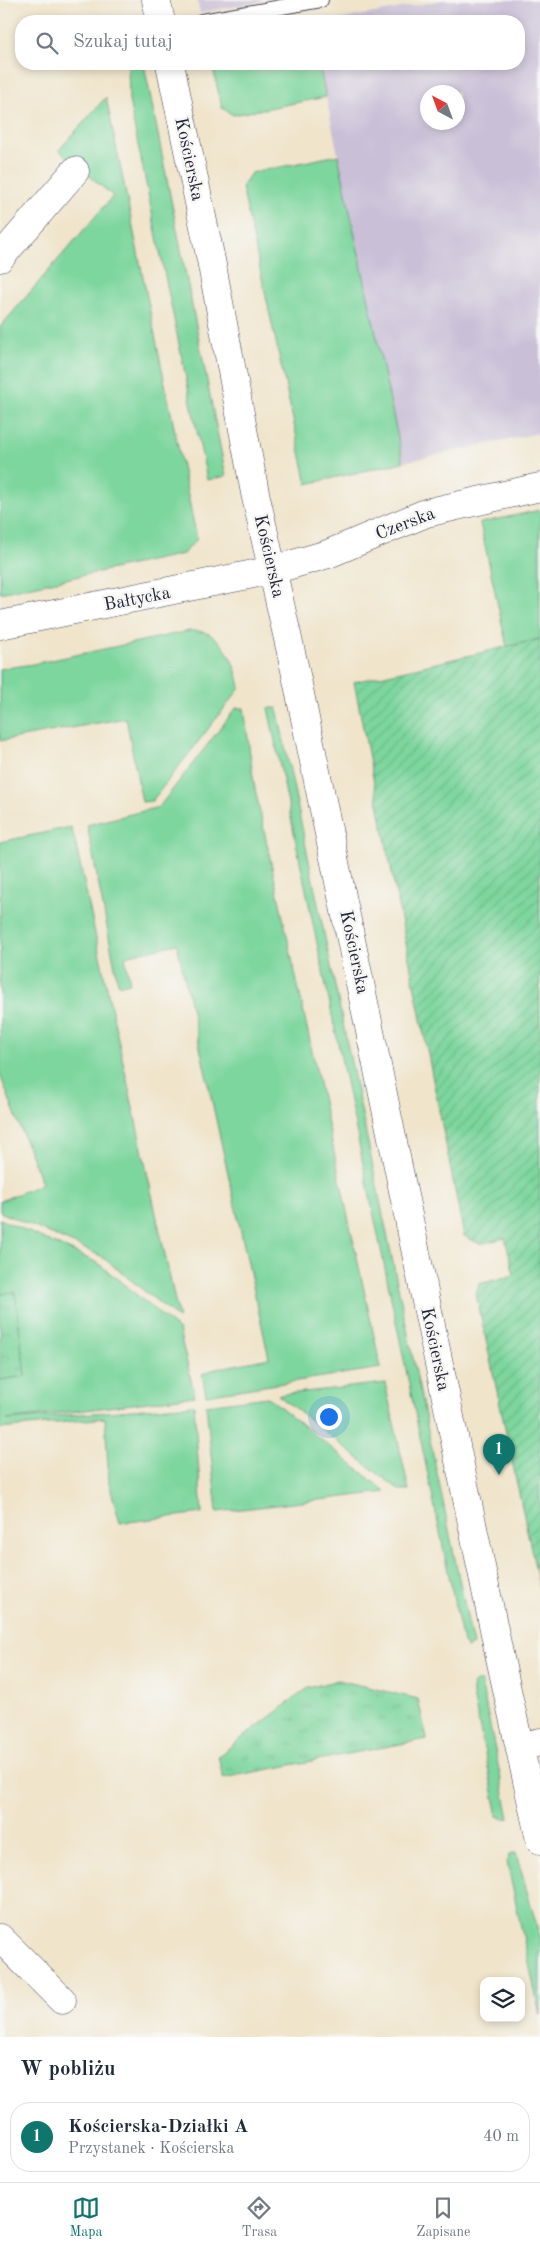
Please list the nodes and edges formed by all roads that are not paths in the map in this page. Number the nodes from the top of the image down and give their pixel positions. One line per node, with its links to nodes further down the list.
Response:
1 (156, 0): 3 (main road)
2 (322, 0): 4 (lane)
3 (160, 15)
4 (236, 15)
5 (171, 70): 9 (main road, Kościerska)
6 (75, 171): 7 (main road)
7 (0, 258)
8 (540, 488): 9 (main road, Czerska)
9 (273, 570): 10 (main road, Bałtycka); 11 (main road, Kościerska)
10 (0, 625)
11 (530, 1744): 12 (main road, Kościerska)
12 (540, 1840)
13 (0, 1938): 14 (main road)
14 (62, 2000)

